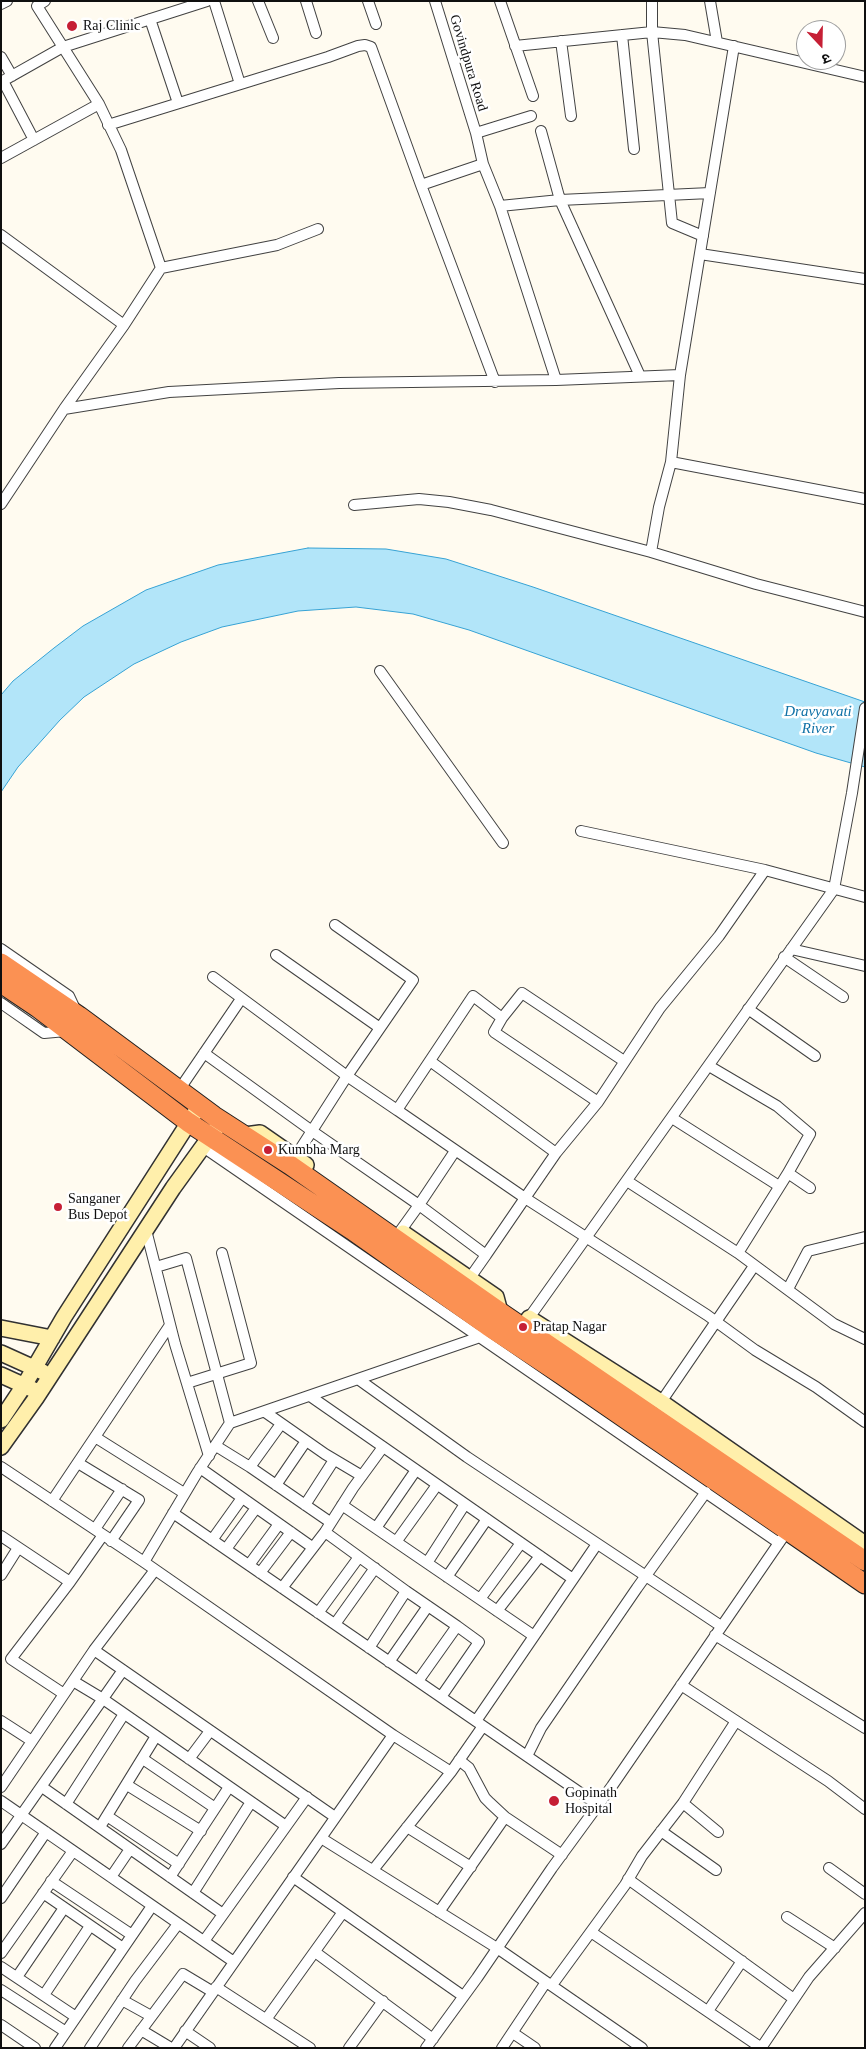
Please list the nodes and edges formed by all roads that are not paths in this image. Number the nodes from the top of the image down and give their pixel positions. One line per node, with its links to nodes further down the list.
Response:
1 (7, 1): 13 (street)
2 (207, 1): 12 (street)
3 (214, 1): 28 (street)
4 (258, 1): 19 (street)
5 (306, 1): 17 (street)
6 (368, 1): 15 (street)
7 (435, 1): 36 (street, Govindpura Road)
8 (500, 1): 22 (street)
9 (652, 1): 16 (street)
10 (710, 1): 21 (street)
11 (37, 3): 24 (street)
12 (192, 3): 14 (street)
13 (1, 4)
14 (150, 19): 24 (street); 30 (street)
15 (376, 24)
16 (652, 32): 18 (street); 21 (street); 43 (street)
17 (316, 33)
18 (622, 35): 20 (street); 38 (street)
19 (273, 38)
20 (561, 41): 22 (street); 33 (street)
21 (717, 42): 23 (street)
22 (515, 46): 29 (street)
23 (734, 46): 26 (street); 42 (street)
24 (63, 47): 27 (street); 31 (street)
25 (1, 57): 27 (street)
26 (865, 77)
27 (6, 80): 37 (street)
28 (240, 84): 30 (street); 41 (street)
29 (533, 96)
30 (178, 103): 34 (street)
31 (99, 104): 34 (street); 37 (street)
32 (531, 116): 36 (street)
33 (571, 116)
34 (108, 125): 50 (street)
35 (541, 131): 44 (street)
36 (476, 133): 40 (street, Govindpura Road)
37 (34, 140): 39 (street)
38 (634, 149)
39 (1, 158)
40 (483, 164): 41 (street); 45 (street, Govindpura Road)
41 (421, 185): 56 (street)
42 (710, 193): 43 (street); 48 (street)
43 (670, 196): 44 (street); 48 (street)
44 (560, 200): 45 (street); 54 (street)
45 (500, 206): 55 (street, Govindpura Road)
46 (318, 229): 50 (street)
47 (1, 235): 52 (street)
48 (703, 236): 49 (street)
49 (700, 254): 51 (street); 53 (street)
50 (161, 268): 52 (street)
51 (865, 279)
52 (124, 325): 57 (street)
53 (680, 375): 54 (street); 58 (street)
54 (640, 376): 55 (street)
55 (556, 380): 56 (street)
56 (495, 382): 57 (street)
57 (64, 409): 60 (street)
58 (671, 462): 59 (street); 62 (street)
59 (865, 499)
60 (1, 504)
61 (354, 505): 62 (street)
62 (651, 552): 63 (street)
63 (865, 612)
64 (380, 671): 67 (street)
65 (865, 708): 69 (street)
66 (581, 831): 68 (street)
67 (503, 843)
68 (765, 870): 69 (street); 88 (street)
69 (834, 889): 70 (street); 73 (street)
70 (865, 897)
71 (335, 925): 84 (street)
72 (1, 949): 83 (street)
73 (788, 953): 76 (street); 79 (street); 81 (street)
74 (276, 954): 84 (street)
75 (1, 963): 78 (highway)
76 (865, 966)
77 (213, 977): 80 (street)
78 (8, 988): 83 (highway)
79 (843, 997)
80 (241, 999): 85 (street); 90 (street)
81 (748, 1009): 86 (street); 89 (street)
82 (502, 1018): 87 (street); 88 (street); 92 (street)
83 (74, 1023): 91 (highway); 97 (highway)
84 (380, 1028): 90 (street)
85 (204, 1053): 91 (street); 98 (street)
86 (815, 1056)
87 (430, 1061): 94 (street); 101 (street)
88 (624, 1061): 92 (street)
89 (709, 1066): 95 (street); 103 (street)
90 (347, 1076): 94 (street); 98 (street)
91 (179, 1090): 93 (highway)
92 (598, 1102): 101 (street)
93 (200, 1105): 96 (highway); 97 (main road)
94 (397, 1110): 100 (street)
95 (672, 1118): 104 (street); 105 (street)
96 (222, 1120): 99 (main road); 102 (highway)
97 (188, 1122): 99 (highway); 125 (main road)
98 (312, 1131): 102 (street); 108 (street)
99 (206, 1142): 109 (main road); 123 (highway)
100 (455, 1151): 107 (street); 108 (street)
101 (556, 1153): 107 (street)
102 (292, 1161): 110 (highway)
103 (788, 1173): 105 (street); 106 (street)
104 (627, 1181): 111 (street); 114 (street)
105 (779, 1186): 114 (street)
106 (810, 1188)
107 (525, 1198): 111 (street); 115 (street)
108 (419, 1205): 110 (street); 115 (street)
109 (146, 1230): 117 (street); 131 (main road)
110 (397, 1234): 118 (highway)
111 (587, 1237): 120 (street); 121 (street)
112 (865, 1237): 119 (street)
113 (222, 1253): 129 (street)
114 (738, 1253): 116 (street)
115 (486, 1255): 118 (street)
116 (754, 1266): 119 (street); 120 (street)
117 (156, 1267): 122 (street); 129 (street)
118 (467, 1283): 123 (highway)
119 (788, 1289): 126 (street)
120 (716, 1321): 138 (street); 141 (street)
121 (526, 1322): 123 (highway); 138 (main road); 187 (highway)
122 (170, 1325): 133 (street); 144 (street)
123 (489, 1325): 132 (street); 160 (street); 176 (highway)
124 (1, 1328): 125 (main road)
125 (52, 1338): 128 (main road)
126 (865, 1339)
127 (1, 1353): 128 (main road)
128 (35, 1367): 131 (main road); 134 (main road)
129 (218, 1373): 133 (street); 142 (street)
130 (1, 1374): 134 (main road)
131 (50, 1376): 135 (main road)
132 (358, 1379): 136 (street); 180 (street)
133 (186, 1383): 149 (street)
134 (25, 1384): 135 (main road); 137 (main road)
135 (39, 1393): 147 (main road)
136 (310, 1396): 139 (street); 148 (street)
137 (7, 1399): 140 (main road)
138 (661, 1402): 181 (main road)
139 (265, 1412): 142 (street); 143 (street)
140 (1, 1420)
141 (865, 1422)
142 (230, 1423): 146 (street)
143 (282, 1424): 145 (street); 153 (street)
144 (95, 1437): 151 (street); 161 (street)
145 (306, 1441): 150 (street); 158 (street)
146 (216, 1446): 149 (street); 153 (street)
147 (1, 1447)
148 (383, 1448): 155 (street); 156 (street)
149 (209, 1456): 154 (street)
150 (334, 1460): 156 (street); 165 (street)
151 (78, 1463): 159 (street); 163 (street)
152 (1, 1467): 163 (street)
153 (250, 1467): 158 (street)
154 (200, 1468): 161 (street); 162 (street)
155 (416, 1470): 157 (street); 172 (street)
156 (362, 1476): 166 (street)
157 (437, 1485): 164 (street); 178 (street)
158 (276, 1486): 165 (street)
159 (122, 1489): 174 (street); 174 (street)
160 (706, 1492): 176 (street); 196 (street)
161 (184, 1494): 168 (street)
162 (242, 1498): 167 (street); 177 (street)
163 (52, 1501): 174 (street)
164 (465, 1504): 169 (street); 189 (street)
165 (305, 1505): 171 (street)
166 (342, 1505): 171 (street); 172 (street)
167 (256, 1508): 170 (street); 184 (street)
168 (173, 1513): 177 (street); 188 (street)
169 (487, 1519): 179 (street); 195 (street)
170 (280, 1524): 173 (street); 190 (street)
171 (327, 1527): 182 (street); 186 (street)
172 (376, 1528): 178 (street)
173 (291, 1532): 182 (street); 193 (street)
174 (103, 1535): 188 (street); 198 (street)
175 (1, 1536): 183 (street)
176 (784, 1537): 199 (highway); 208 (street)
177 (212, 1540): 184 (street)
178 (396, 1542): 189 (street)
179 (522, 1543): 185 (street); 202 (street)
180 (597, 1544): 196 (street); 197 (street)
181 (865, 1544)
182 (312, 1547): 200 (street)
183 (18, 1548): 194 (street); 198 (street)
184 (226, 1549): 190 (street)
185 (540, 1556): 197 (street); 204 (street)
186 (360, 1557): 191 (street); 205 (street)
187 (865, 1561)
188 (144, 1562): 192 (street)
189 (427, 1563): 195 (street)
190 (249, 1565): 193 (street)
191 (375, 1568): 201 (street); 206 (street)
192 (155, 1570): 211 (street); 228 (street)
193 (260, 1573): 200 (street)
194 (1, 1575)
195 (447, 1576): 202 (street)
196 (645, 1577): 208 (street); 231 (street)
197 (573, 1579): 209 (street)
198 (70, 1582): 213 (street)
199 (865, 1584)
200 (282, 1588): 205 (street)
201 (406, 1591): 203 (street); 210 (street)
202 (480, 1599): 204 (street)
203 (428, 1606): 207 (street); 214 (street)
204 (497, 1611): 209 (street)
205 (318, 1613): 206 (street)
206 (334, 1624): 210 (street)
207 (457, 1626): 217 (street); 220 (street)
208 (718, 1631): 218 (street); 226 (street)
209 (534, 1636): 225 (street)
210 (369, 1648): 214 (street)
211 (94, 1650): 215 (street); 216 (street)
212 (1, 1653): 213 (street)
213 (11, 1659): 219 (street)
214 (389, 1662): 217 (street)
215 (123, 1670): 221 (street); 227 (street)
216 (73, 1681): 219 (street); 221 (street)
217 (418, 1682): 220 (street)
218 (681, 1685): 223 (street); 245 (street)
219 (64, 1694): 230 (street)
220 (441, 1697): 225 (street)
221 (103, 1700): 222 (street); 238 (street)
222 (124, 1714): 229 (street); 244 (street)
223 (736, 1720): 243 (street); 247 (street)
224 (1, 1721): 230 (street)
225 (479, 1724): 231 (street); 234 (street)
226 (865, 1728)
227 (210, 1731): 233 (street); 240 (street)
228 (392, 1735): 235 (street); 250 (street)
229 (156, 1736): 232 (street); 233 (street)
230 (32, 1741): 237 (street)
231 (526, 1756): 245 (street)
232 (143, 1759): 236 (street); 246 (street)
233 (188, 1759): 239 (street)
234 (459, 1760): 235 (street); 251 (street)
235 (451, 1772): 254 (street)
236 (127, 1785): 249 (street); 255 (street)
237 (1, 1787)
238 (42, 1787): 244 (street); 248 (street)
239 (228, 1787): 242 (street); 246 (street)
240 (307, 1797): 250 (street); 252 (street)
241 (1, 1801): 248 (street)
242 (251, 1802): 252 (street); 275 (street)
243 (683, 1803): 256 (street); 258 (street)
244 (66, 1804): 253 (street)
245 (598, 1805): 263 (street)
246 (215, 1808): 255 (street)
247 (865, 1809)
248 (22, 1816): 257 (street); 260 (street)
249 (107, 1816): 253 (street); 264 (street)
250 (335, 1817): 259 (street)
251 (505, 1817): 263 (street); 265 (street)
252 (286, 1826): 283 (street)
253 (100, 1827): 261 (street)
254 (407, 1827): 265 (street); 267 (street)
255 (201, 1831): 264 (street)
256 (662, 1831): 268 (street); 272 (street)
257 (46, 1832): 262 (street); 277 (street)
258 (718, 1832)
259 (321, 1838): 267 (street); 271 (street)
260 (1, 1844)
261 (130, 1849): 269 (street); 270 (street)
262 (73, 1851): 269 (street); 273 (street)
263 (562, 1855): 291 (street)
264 (179, 1864): 270 (street)
265 (471, 1867): 281 (street)
266 (829, 1868): 276 (street)
267 (373, 1870): 281 (street)
268 (716, 1870)
269 (111, 1877): 278 (street)
270 (170, 1877): 275 (street)
271 (293, 1877): 280 (street); 295 (street)
272 (628, 1879): 287 (street); 296 (street)
273 (51, 1881): 274 (street); 288 (street)
274 (43, 1893): 279 (street); 294 (street)
275 (193, 1893): 283 (street)
276 (865, 1894)
277 (1, 1898)
278 (152, 1906): 285 (street); 288 (street)
279 (64, 1908): 286 (street); 298 (street)
280 (343, 1912): 293 (street); 303 (street)
281 (439, 1912): 291 (street)
282 (865, 1913): 292 (street)
283 (223, 1914): 289 (street)
284 (787, 1917): 292 (street)
285 (178, 1924): 289 (street); 305 (street)
286 (90, 1926): 290 (street); 302 (street)
287 (591, 1932): 299 (street); 307 (street)
288 (132, 1935): 290 (street)
289 (204, 1941): 295 (street)
290 (123, 1948): 309 (street)
291 (497, 1948): 299 (street); 303 (street)
292 (835, 1948): 304 (street)
293 (315, 1952): 306 (street); 310 (street)
294 (1, 1953)
295 (234, 1962): 301 (street)
296 (742, 1962): 304 (street); 307 (street)
297 (1, 1967): 298 (street)
298 (16, 1977): 302 (street)
299 (549, 1984): 315 (street); 329 (street)
300 (1, 1990): 314 (street)
301 (214, 1990): 308 (street); 310 (street); 313 (street)
302 (44, 1995): 309 (street)
303 (464, 1996): 316 (street)
304 (794, 1999): 317 (street)
305 (122, 2000): 308 (street); 320 (street)
306 (383, 2002): 316 (street); 325 (street)
307 (708, 2011): 317 (street)
308 (152, 2016): 312 (street)
309 (76, 2017): 314 (street)
310 (267, 2018): 324 (street)
311 (1, 2024): 318 (street)
312 (141, 2030): 321 (street); 322 (street)
313 (186, 2031): 322 (street); 323 (street)
314 (66, 2032): 319 (street)
315 (512, 2033): 327 (street); 328 (street)
316 (432, 2039): 326 (street)
317 (760, 2047)
318 (35, 2048)
319 (55, 2048)
320 (90, 2048)
321 (128, 2048)
322 (172, 2048)
323 (210, 2048)
324 (310, 2048)
325 (349, 2048)
326 (426, 2048)
327 (502, 2048)
328 (535, 2048)
329 (642, 2048)

